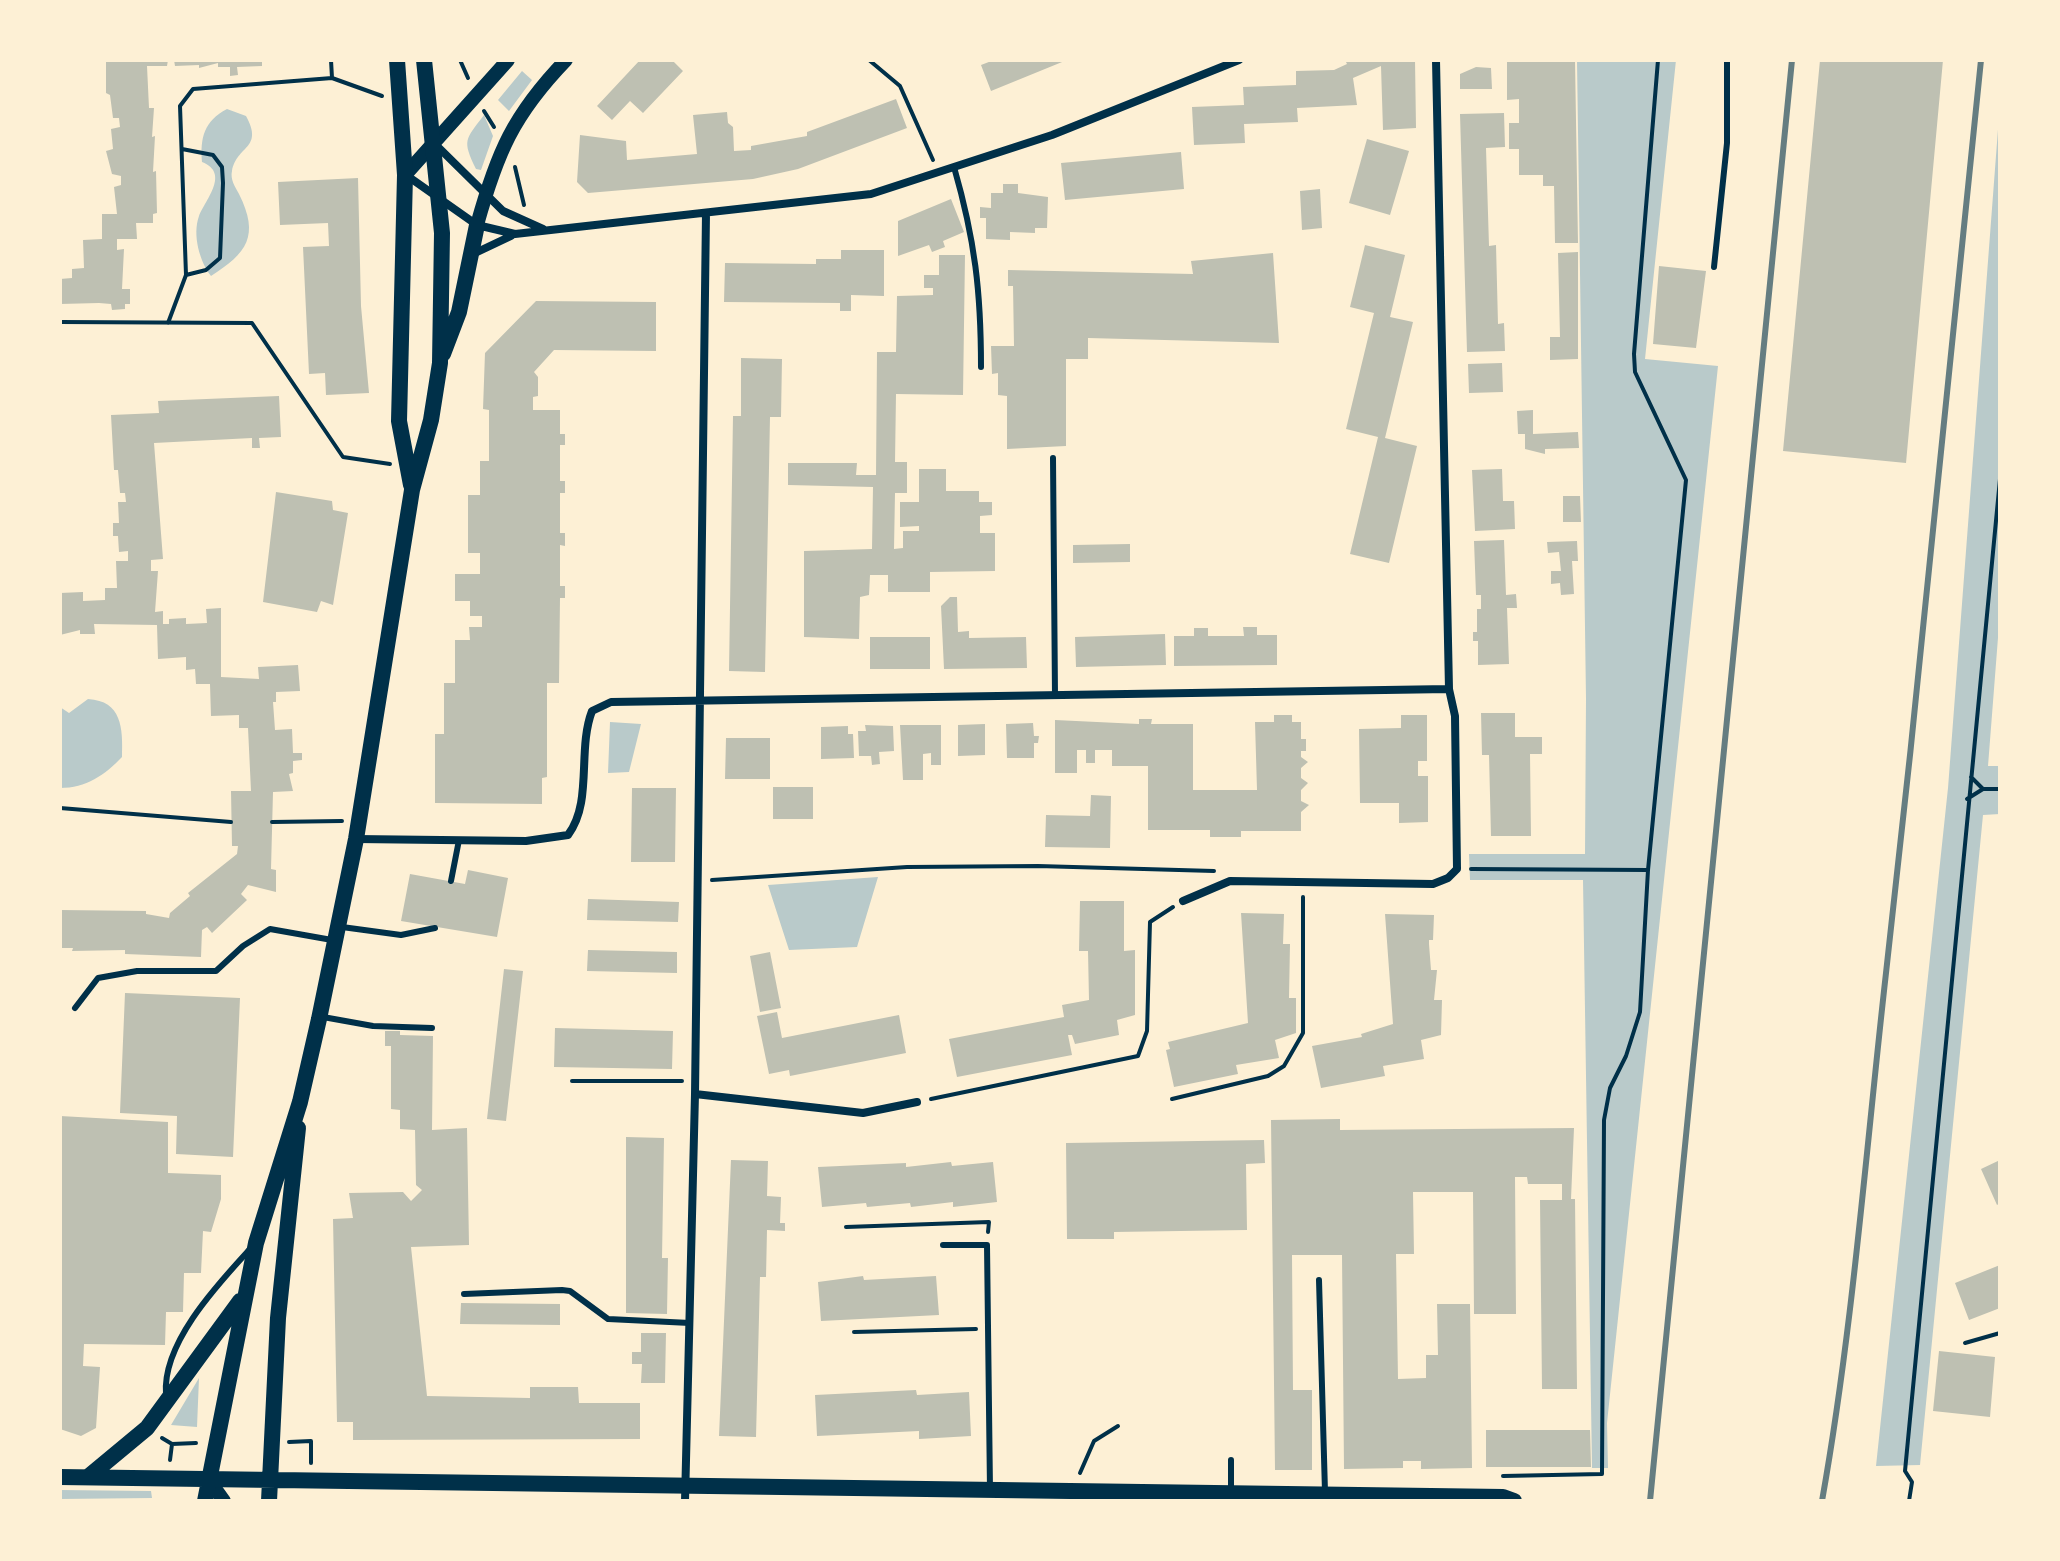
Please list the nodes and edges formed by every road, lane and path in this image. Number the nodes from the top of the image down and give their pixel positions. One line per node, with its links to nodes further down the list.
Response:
1 (331, 60): 11 (path)
2 (397, 60): 12 (main road)
3 (424, 60): 13 (main road)
4 (508, 60): 13 (street)
5 (566, 60): 14 (street)
6 (869, 60): 17 (path)
7 (1239, 60): 16 (street)
8 (1436, 60): 37 (street)
9 (1658, 60): 51 (path)
10 (1727, 60): 27 (lane)
11 (332, 78): 12 (path); 15 (path)
12 (401, 103): 18 (main road)
13 (435, 144): 18 (street); 19 (street); 20 (main road)
14 (503, 144): 19 (street); 22 (path)
15 (182, 149): 28 (path); 28 (path)
16 (954, 167): 17 (street); 32 (lane)
17 (938, 172): 21 (street)
18 (405, 175): 20 (street); 34 (main road)
19 (485, 197): 22 (street); 23 (street)
20 (441, 198): 23 (street); 31 (main road)
21 (706, 213): 24 (street); 39 (street)
22 (520, 221): 24 (street)
23 (477, 225): 25 (street); 26 (main road)
24 (549, 231): 25 (street)
25 (515, 234): 26 (street)
26 (471, 256): 31 (main road)
27 (1714, 267)
28 (186, 275): 30 (path)
29 (60, 322): 30 (path)
30 (168, 323): 34 (path)
31 (440, 363): 36 (main road)
32 (981, 367)
33 (1053, 458): 38 (lane)
34 (408, 467): 36 (main road)
35 (2000, 479): 40 (path)
36 (412, 490): 45 (main road)
37 (1449, 689): 38 (street); 50 (street)
38 (1055, 696): 39 (street)
39 (701, 701): 49 (street); 53 (street)
40 (1969, 776): 41 (path); 43 (path)
41 (1983, 789): 42 (path); 43 (path)
42 (2000, 789)
43 (1967, 799): 99 (path)
44 (60, 808): 46 (path)
45 (359, 821): 47 (path); 48 (main road)
46 (231, 822)
47 (272, 822)
48 (356, 839): 49 (street); 58 (main road)
49 (459, 840): 52 (lane)
50 (1457, 869): 51 (path); 55 (street)
51 (1648, 870): 89 (path)
52 (451, 881)
53 (698, 881): 54 (path); 63 (street)
54 (1230, 881): 55 (street); 56 (street)
55 (1303, 882): 65 (path)
56 (1183, 901): 67 (path)
57 (435, 928): 58 (lane)
58 (336, 934): 59 (lane); 60 (main road)
59 (75, 1008)
60 (319, 1016): 61 (lane); 66 (main road)
61 (432, 1028)
62 (572, 1081): 63 (path)
63 (695, 1081): 64 (street)
64 (695, 1094): 67 (street); 75 (street)
65 (1172, 1099)
66 (300, 1102): 69 (main road); 88 (main road)
67 (917, 1102)
68 (846, 1227): 71 (path)
69 (256, 1243): 73 (main road); 80 (lane)
70 (943, 1245): 71 (lane)
71 (987, 1245): 76 (lane)
72 (1319, 1280): 94 (lane)
73 (245, 1294): 80 (main road); 87 (main road)
74 (464, 1294): 75 (lane)
75 (690, 1323): 92 (street)
76 (988, 1329): 77 (path); 90 (lane)
77 (854, 1332)
78 (2000, 1333): 79 (path)
79 (1965, 1343)
80 (167, 1402): 82 (main road)
81 (1118, 1426): 91 (path)
82 (147, 1428): 85 (main road); 86 (path)
83 (1231, 1460): 93 (lane)
84 (60, 1477): 85 (main road)
85 (88, 1477): 86 (main road)
86 (168, 1480): 87 (main road)
87 (209, 1480): 88 (main road); 95 (main road); 96 (street)
88 (268, 1481): 92 (main road); 97 (main road)
89 (1503, 1485)
90 (990, 1491): 91 (main road); 92 (main road)
91 (1080, 1492): 93 (main road)
92 (686, 1494)
93 (1232, 1494): 94 (main road)
94 (1325, 1495): 98 (main road)
95 (205, 1501)
96 (224, 1501)
97 (269, 1501)
98 (1514, 1501)
99 (1909, 1501)

